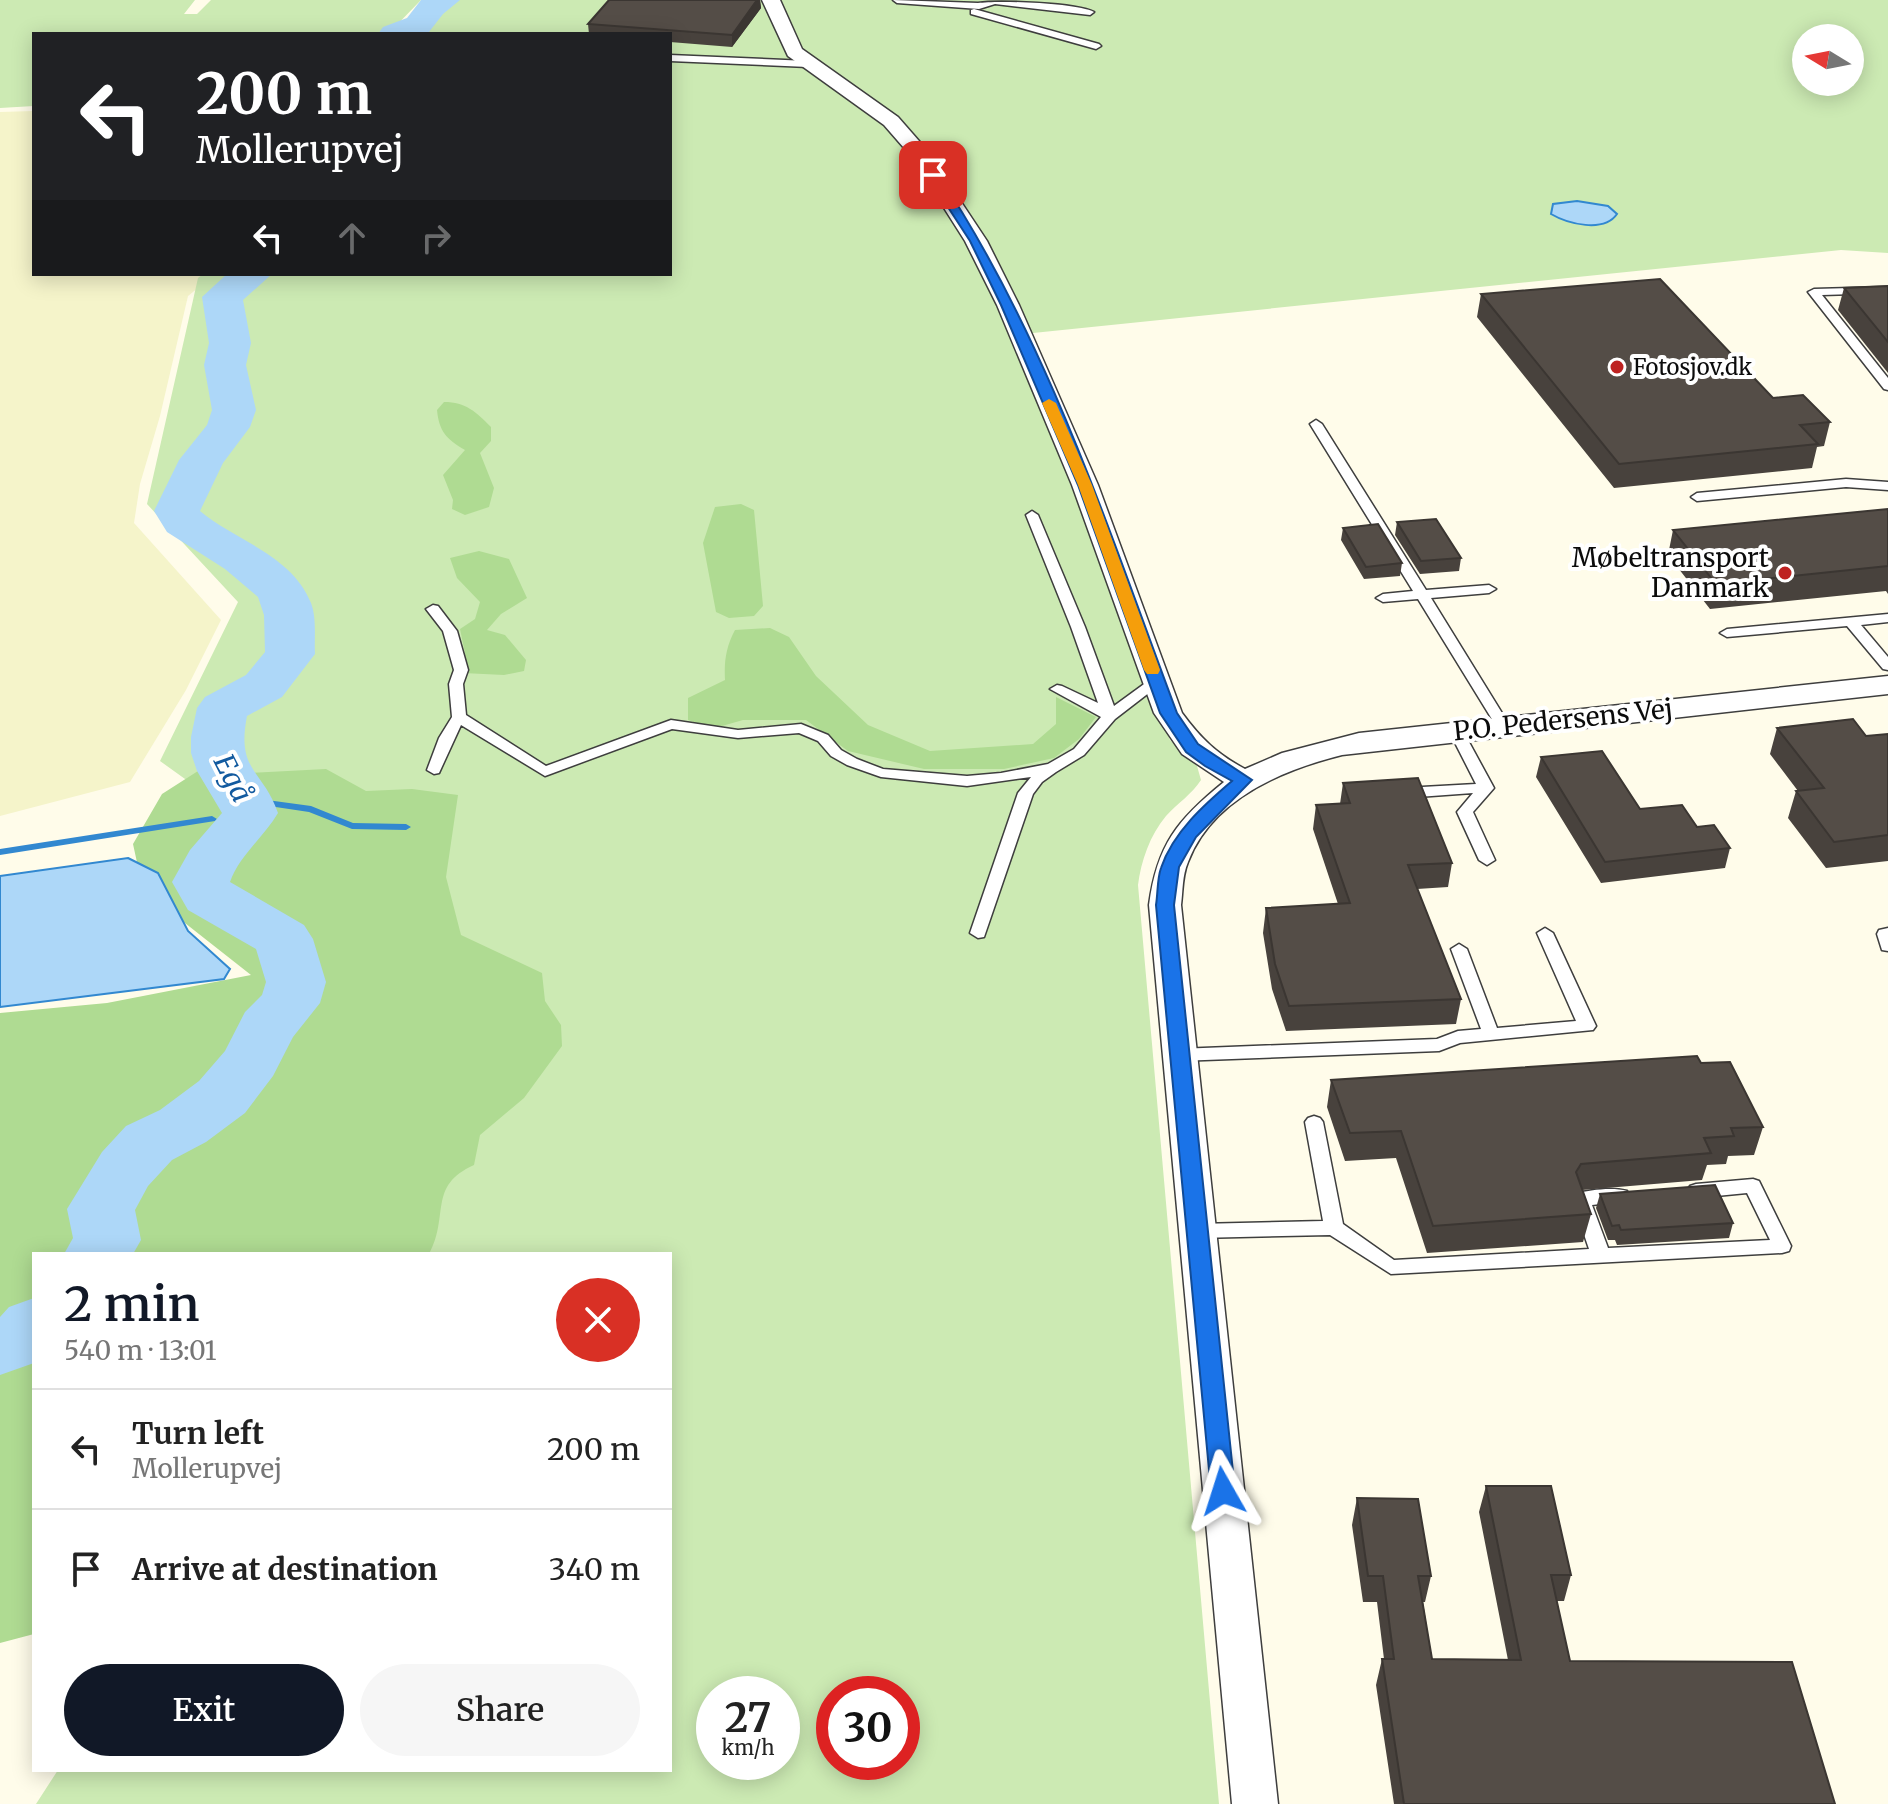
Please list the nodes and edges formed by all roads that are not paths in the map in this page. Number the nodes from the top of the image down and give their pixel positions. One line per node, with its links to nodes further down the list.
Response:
1 (771, 0): 8 (street)
2 (897, 0): 3 (lane)
3 (997, 0): 5 (lane)
4 (974, 12): 6 (lane)
5 (1090, 12)
6 (1096, 46)
7 (672, 58): 8 (lane)
8 (808, 64): 23 (street)
9 (1888, 290): 10 (lane)
10 (1888, 386)
11 (1316, 424): 16 (lane)
12 (1888, 486): 13 (lane)
13 (1697, 497)
14 (1032, 515): 26 (lane)
15 (1489, 589): 16 (lane)
16 (1421, 595): 17 (lane); 28 (lane)
17 (1383, 598)
18 (433, 609): 27 (lane)
19 (1888, 618): 20 (lane)
20 (1851, 622): 21 (lane); 22 (lane)
21 (1727, 633)
22 (1888, 666)
23 (1156, 682): 26 (lane); 32 (street)
24 (1888, 685): 28 (street, P.O. Pedersens Vej)
25 (1057, 689): 26 (lane)
26 (1110, 716): 30 (lane)
27 (459, 717): 30 (lane); 31 (lane)
28 (1503, 726): 29 (street, P.O. Pedersens Vej)
29 (1456, 731): 32 (street, P.O. Pedersens Vej); 33 (lane)
30 (1053, 768): 36 (lane)
31 (434, 770)
32 (1243, 780): 42 (street, P.O. Pedersens Vej)
33 (1486, 788): 34 (lane); 35 (lane)
34 (1394, 794)
35 (1487, 860)
36 (978, 933)
37 (1545, 933): 41 (lane)
38 (1888, 933): 39 (lane)
39 (1888, 946)
40 (1459, 949): 41 (lane)
41 (1491, 1034): 42 (lane)
42 (1178, 1055): 47 (street, P.O. Pedersens Vej)
43 (1314, 1122): 46 (lane)
44 (1675, 1192): 48 (lane)
45 (1644, 1195): 48 (lane)
46 (1334, 1228): 47 (lane); 48 (lane)
47 (1196, 1231): 49 (street, P.O. Pedersens Vej)
48 (1601, 1256)
49 (1255, 1804)

